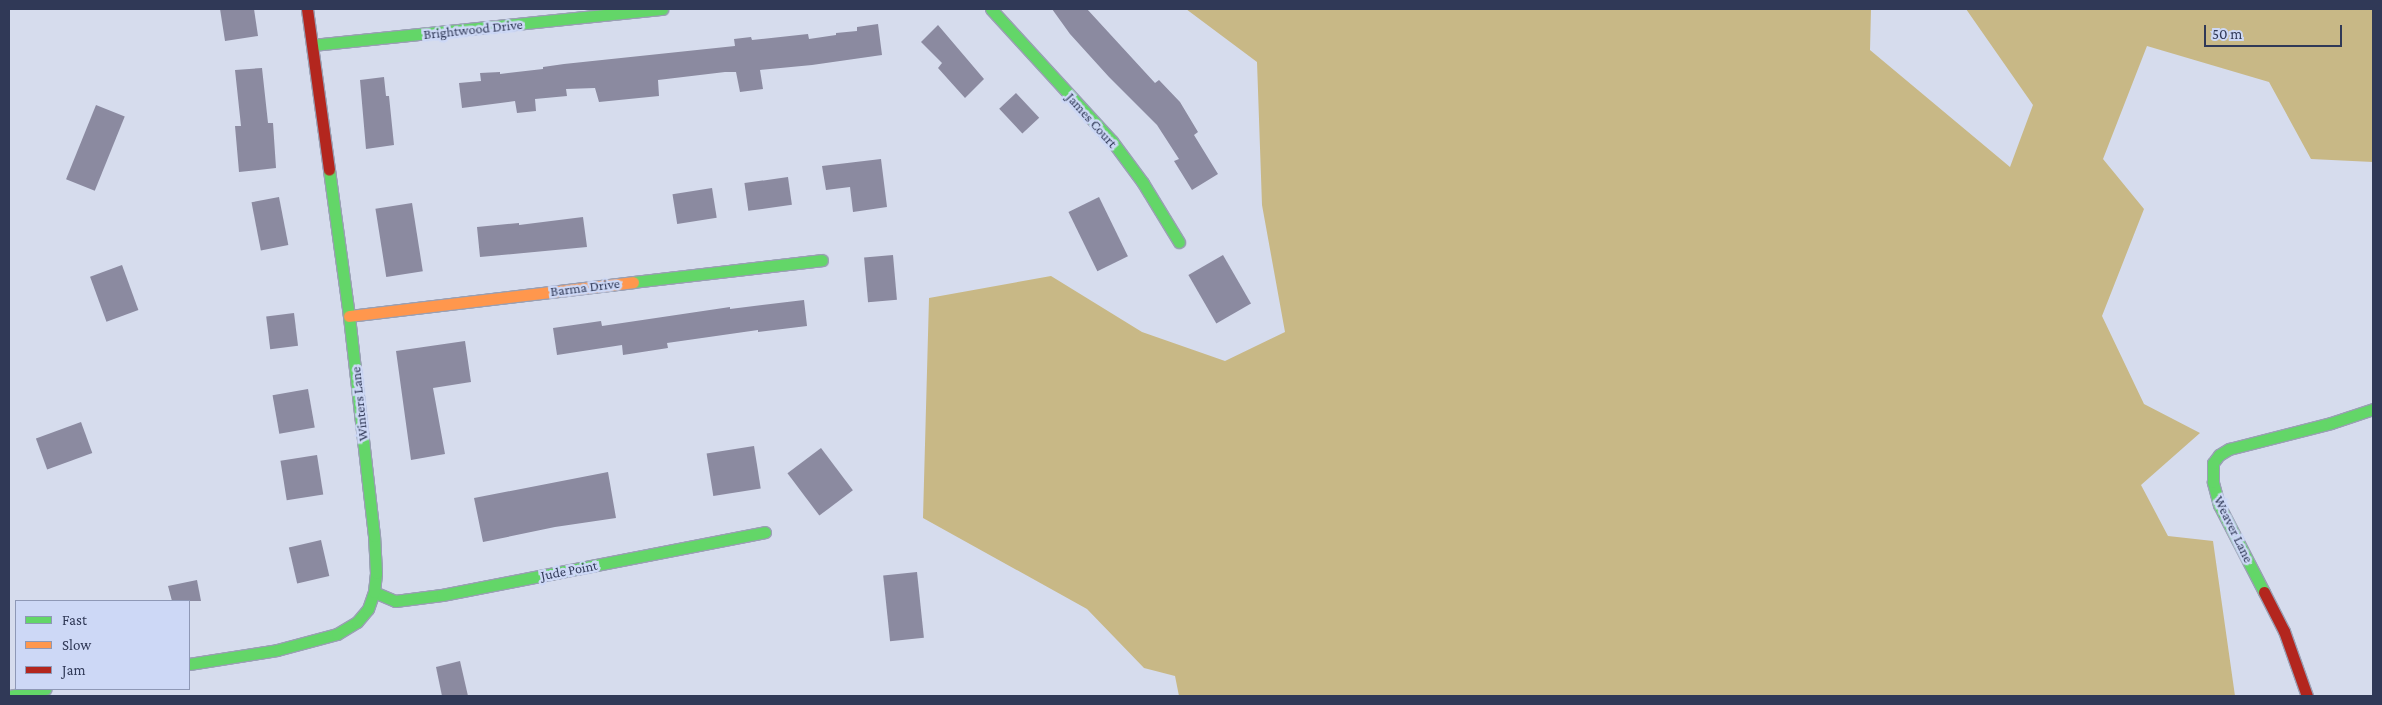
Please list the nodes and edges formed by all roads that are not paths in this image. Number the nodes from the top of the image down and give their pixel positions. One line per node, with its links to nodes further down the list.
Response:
1 (307, 9): 4 (street, Winters Lane)
2 (662, 9): 4 (street, Brightwood Drive)
3 (991, 9): 5 (street, James Court)
4 (313, 45): 7 (street, Winters Lane)
5 (1179, 242)
6 (822, 260): 7 (street, Barma Drive)
7 (349, 316): 10 (street, Winters Lane)
8 (2373, 409): 14 (street, Weaver Lane)
9 (765, 532): 10 (street, Jude Point)
10 (374, 592): 11 (street, Winters Lane)
11 (190, 664)
12 (40, 690): 13 (street)
13 (9, 696)
14 (2307, 696)

